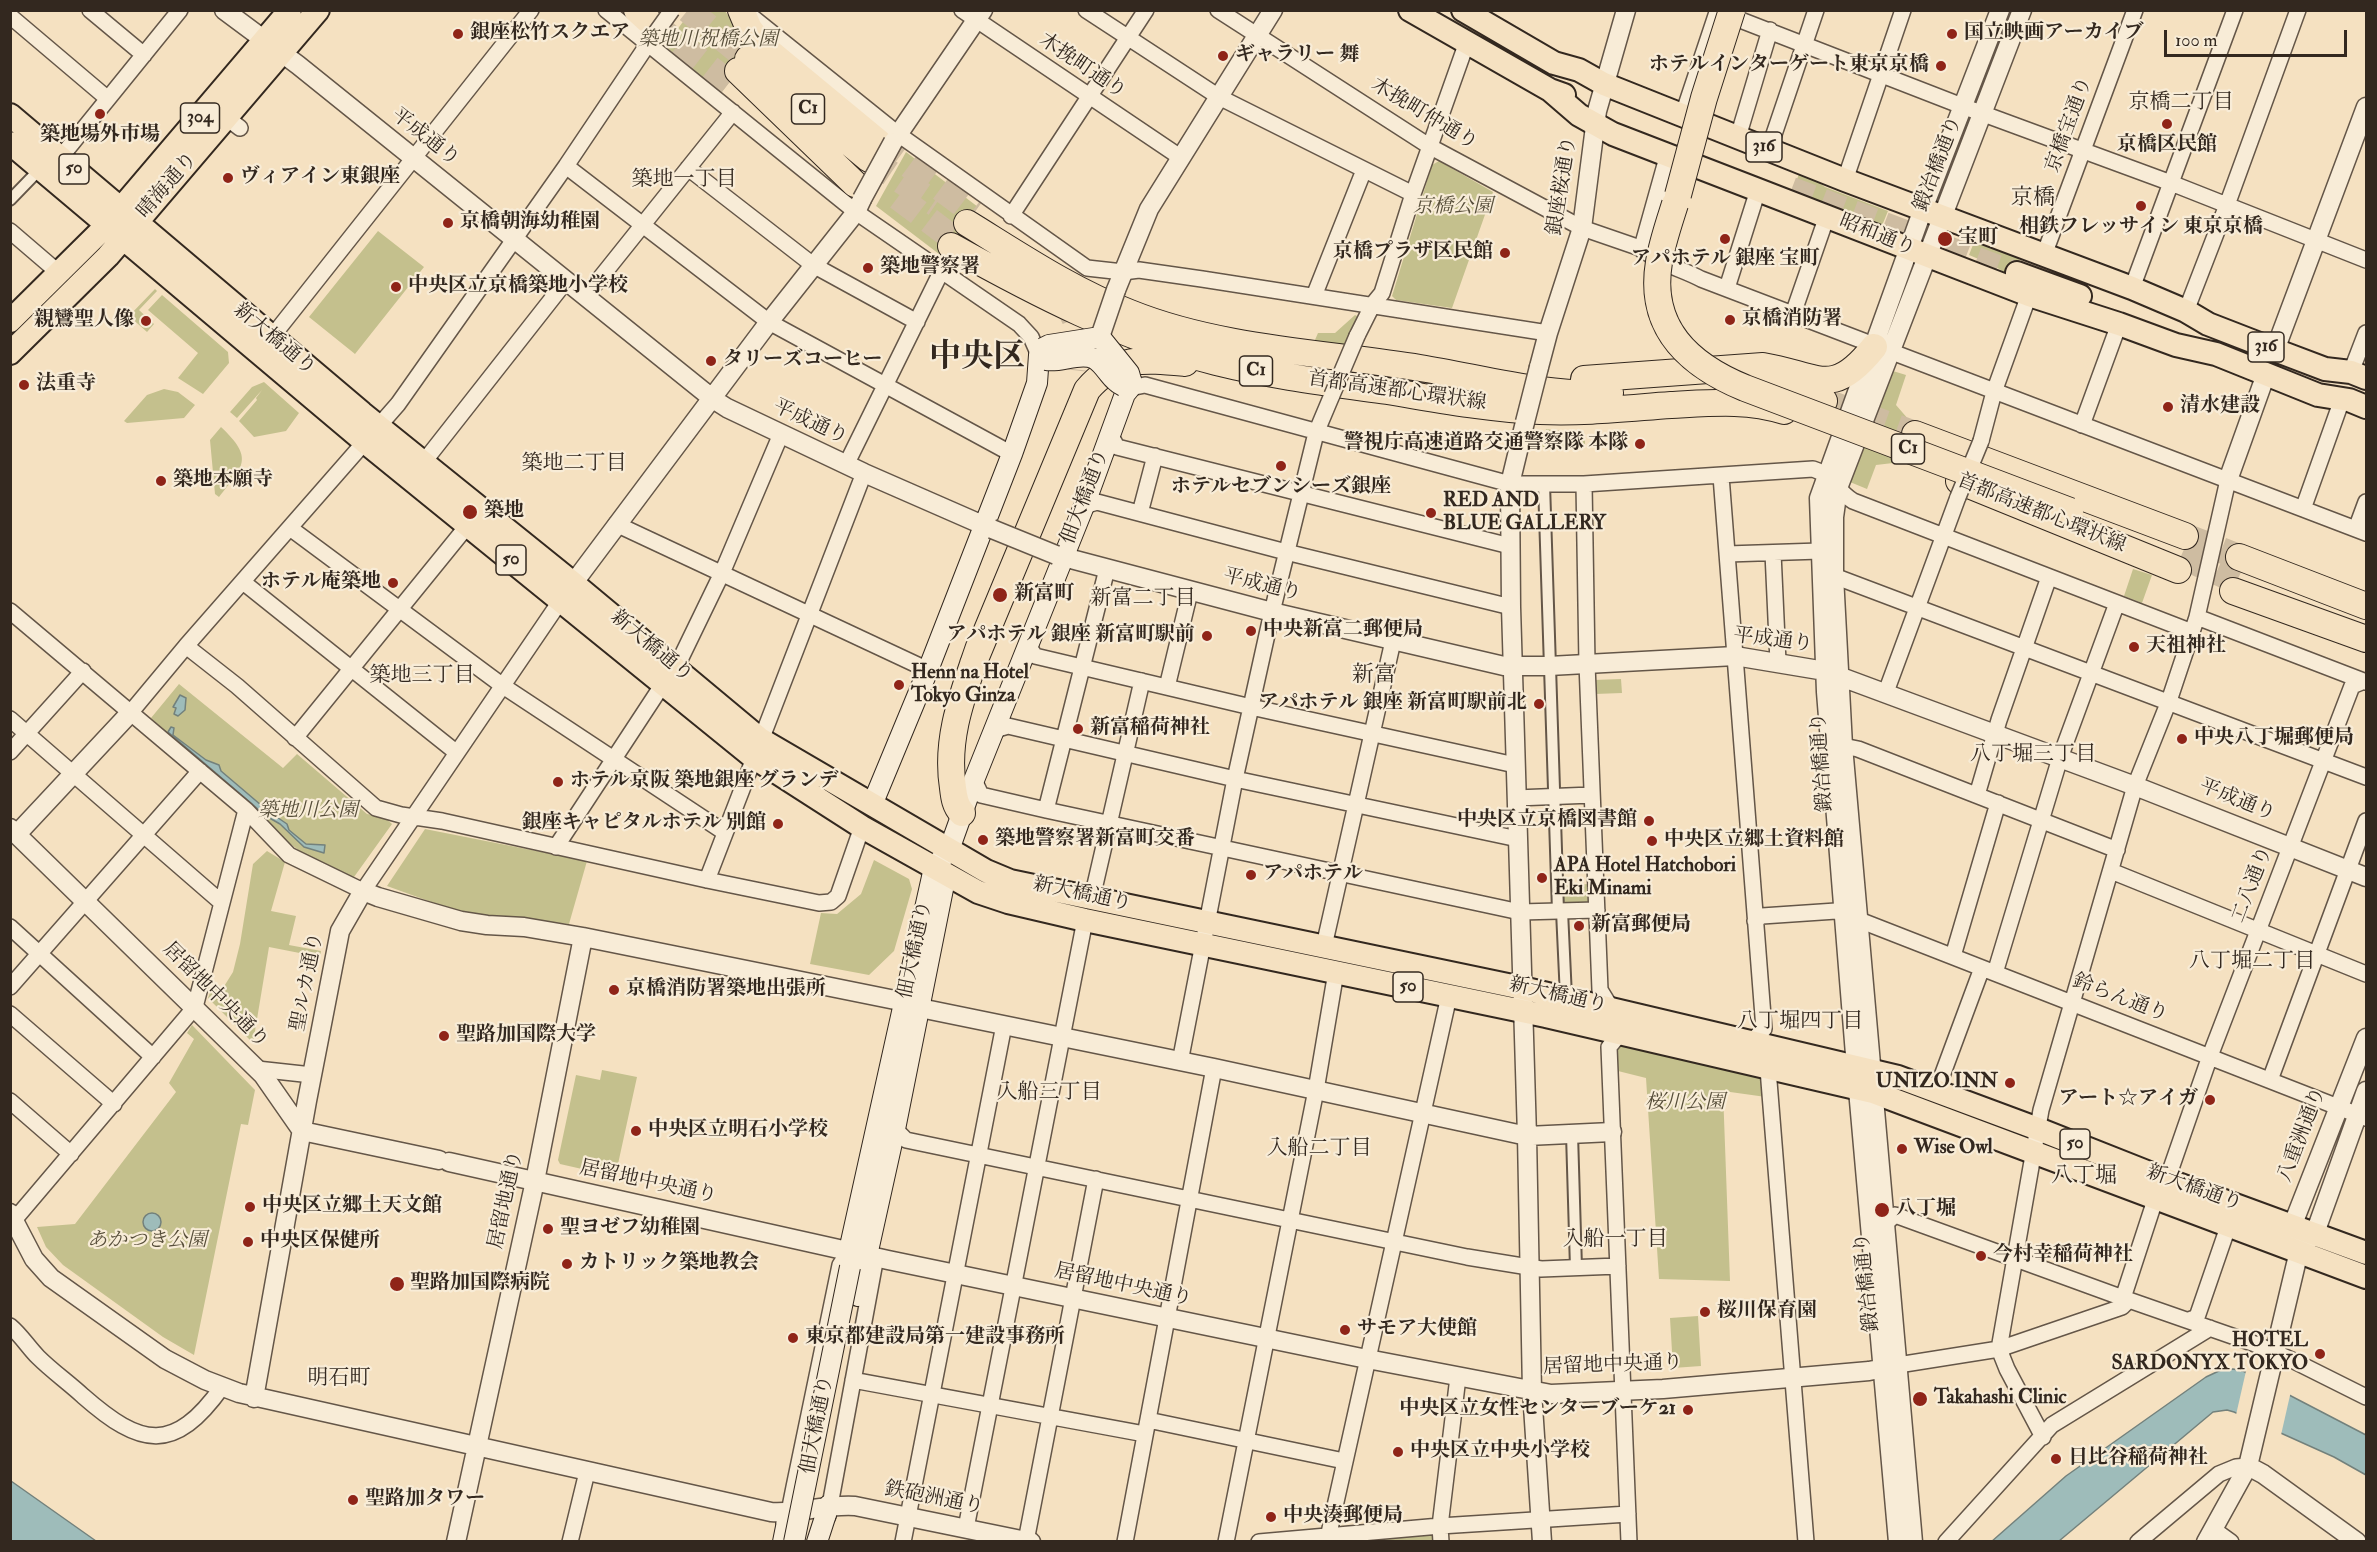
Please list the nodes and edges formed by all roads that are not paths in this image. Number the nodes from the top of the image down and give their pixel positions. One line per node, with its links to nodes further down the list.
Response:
1 (90, 10): 34 (street)
2 (180, 10): 34 (street)
3 (224, 10): 33 (street, 平成通り)
4 (290, 10): 33 (main road, 晴海通り / 304)
5 (318, 10): 33 (main road, 晴海通り / 304)
6 (531, 10): 53 (street)
7 (606, 10): 27 (street)
8 (672, 10): 27 (street, bridge)
9 (743, 10): 58 (highway)
10 (1086, 10): 30 (street)
11 (1146, 10): 30 (street)
12 (1218, 10): 29 (street, 木挽町仲通り)
13 (1274, 10): 29 (street)
14 (1626, 10): 40 (street, 銀座桜通り)
15 (1816, 10): 32 (street)
16 (1903, 10): 36 (street)
17 (2000, 10): 41 (street, 鍛冶橋通り)
18 (2022, 10): 44 (street, 鍛冶橋通り)
19 (2136, 10): 51 (street, 京橋宝通り)
20 (2235, 10): 63 (street)
21 (2298, 10): 67 (street)
22 (1411, 11): 31 (main road, 昭和通り / 316)
23 (1722, 11): 28 (street); 46 (street); 164 (highway, C1, bridge)
24 (1472, 13): 40 (main road, 昭和通り / 316)
25 (974, 14): 37 (street, 木挽町通り); 58 (street)
26 (10, 16): 39 (street)
27 (646, 28): 43 (street); 56 (street)
28 (1770, 30): 32 (street); 47 (street)
29 (1257, 35): 38 (street); 49 (street, 木挽町仲通り)
30 (1128, 38): 37 (street); 38 (street)
31 (1467, 42): 40 (main road, 昭和通り / 316); 49 (street)
32 (1805, 44): 36 (street); 50 (street)
33 (274, 48): 53 (street, 平成通り); 71 (main road, 晴海通り / 304); 71 (main road, 晴海通り / 304)
34 (144, 55): 39 (street)
35 (738, 71): 58 (highway)
36 (1881, 73): 41 (street); 61 (street)
37 (1089, 97): 54 (street, 木挽町通り); 69 (street)
38 (1219, 98): 54 (street); 60 (street)
39 (108, 99): 55 (street)
40 (1599, 104): 46 (main road, 昭和通り / 316); 52 (main road, 昭和通り / 316); 62 (main road, 昭和通り / 316); 73 (street, 銀座桜通り)
41 (1962, 106): 44 (street); 68 (street, 鍛冶橋通り)
42 (2367, 107): 77 (street)
43 (733, 112): 57 (street); 58 (street)
44 (1982, 114): 51 (street); 68 (street, 鍛冶橋通り)
45 (10, 115): 55 (main road, 新大橋通り / 50)
46 (1684, 116): 47 (main road, 昭和通り / 316)
47 (1738, 137): 50 (main road, 昭和通り / 316)
48 (10, 143): 59 (main road, 新大橋通り / 50)
49 (1429, 146): 65 (street); 73 (street, 木挽町仲通り)
50 (1769, 149): 61 (main road, 昭和通り / 316)
51 (2084, 151): 63 (street); 80 (street, 京橋宝通り)
52 (1669, 156): 64 (main road, 昭和通り / 316); 78 (street)
53 (413, 157): 76 (street, 平成通り); 106 (street)
54 (1180, 157): 84 (street)
55 (60, 158): 71 (main road, 新大橋通り / 50)
56 (566, 166): 72 (street); 76 (street)
57 (688, 168): 72 (street); 82 (street)
58 (872, 168): 69 (street); 82 (street); 83 (street)
59 (40, 169): 66 (street); 71 (main road, 新大橋通り / 50)
60 (1364, 170): 65 (street); 92 (street)
61 (1845, 180): 68 (main road, 昭和通り / 316)
62 (1794, 181)
63 (2171, 183): 67 (street); 88 (street)
64 (1758, 190): 70 (main road, 昭和通り / 316); 87 (street)
65 (1413, 194): 94 (street)
66 (10, 200)
67 (2227, 205): 77 (street); 95 (street)
68 (1933, 213): 79 (street, 鍛冶橋通り); 80 (main road, 昭和通り / 316)
69 (1011, 216): 84 (street)
70 (1827, 216): 79 (main road, 昭和通り / 316); 96 (street)
71 (122, 224): 85 (main road, 晴海通り / 304); 106 (main road, 新大橋通り / 50); 109 (main road, 晴海通り / 304); 131 (main road, 新大橋通り / 50)
72 (643, 225): 93 (street); 98 (street)
73 (1582, 228): 78 (street, 木挽町仲通り); 103 (street, 銀座桜通り)
74 (10, 231): 85 (street)
75 (961, 231): 89 (highway); 90 (highway, 首都高速都心環状線 / C1); 102 (highway, 首都高速都心環状線 / C1)
76 (514, 238): 86 (street, 平成通り); 131 (street)
77 (2317, 242): 81 (street); 108 (street)
78 (1642, 249): 87 (street, 木挽町仲通り)
79 (1918, 252): 91 (main road, 昭和通り / 316); 107 (street, 鍛冶橋通り)
80 (2044, 255): 88 (main road, 昭和通り / 316)
81 (2367, 260)
82 (813, 265): 98 (street); 99 (street)
83 (942, 270): 99 (street); 111 (street)
84 (1123, 272): 90 (street); 92 (street)
85 (60, 273): 97 (main road, 晴海通り / 304)
86 (566, 281): 93 (street, 平成通り); 138 (street)
87 (1727, 288): 96 (street, 木挽町仲通り)
88 (2132, 288): 95 (main road, 昭和通り / 316)
89 (1052, 289)
90 (1107, 295): 102 (highway, 首都高速都心環状線 / C1); 105 (street, bridge)
91 (2029, 295): 100 (main road, 昭和通り / 316); 121 (street)
92 (1314, 296): 94 (street)
93 (585, 297): 125 (street, 平成通り)
94 (1373, 304): 103 (street); 130 (street, bridge)
95 (2186, 310): 101 (main road, 昭和通り / 316)
96 (1793, 314): 107 (street, 木挽町仲通り)
97 (10, 321)
98 (769, 322): 120 (street); 125 (street)
99 (917, 322): 120 (street)
100 (2119, 324): 110 (main road, 昭和通り / 316); 129 (street)
101 (2208, 324): 108 (main road, 昭和通り / 316); 110 (main road, 昭和通り / 316)
102 (1159, 333): 112 (highway, 首都高速都心環状線 / C1); 115 (highway, 首都高速都心環状線 / C1); 118 (highway, 首都高速都心環状線 / C1); 124 (highway)
103 (1548, 333): 124 (street, 銀座桜通り, bridge)
104 (2367, 333): 117 (street)
105 (1100, 337): 111 (main road, bridge); 113 (main road); 119 (main road, bridge)
106 (271, 338): 131 (main road, 新大橋通り / 50)
107 (1882, 349): 112 (highway); 121 (street, 木挽町仲通り); 141 (street, 鍛冶橋通り); 147 (street, 鍛冶橋通り)
108 (2275, 350): 114 (main road, 昭和通り / 316)
109 (10, 353)
110 (2216, 354): 116 (main road, 昭和通り / 316)
111 (1042, 355): 113 (main road, bridge); 135 (main road)
112 (1422, 362): 118 (highway, 首都高速都心環状線 / C1)
113 (1089, 364): 119 (main road, bridge); 190 (highway)
114 (2325, 369): 117 (main road, 昭和通り / 316); 122 (main road, 昭和通り / 316)
115 (1254, 370): 118 (highway, 首都高速都心環状線 / C1); 190 (highway)
116 (2266, 374): 123 (main road, 昭和通り / 316); 143 (street)
117 (2359, 375)
118 (1493, 380)
119 (1128, 384): 130 (street); 133 (main road, 佃大橋通り)
120 (885, 386): 135 (street); 139 (street)
121 (1994, 392): 129 (street, 木挽町仲通り); 158 (street, bridge)
122 (2367, 393)
123 (2318, 394): 126 (main road, 昭和通り / 316); 127 (main road, 昭和通り / 316)
124 (1532, 396): 145 (street, 銀座桜通り, bridge)
125 (712, 399): 132 (street, 平成通り); 153 (street)
126 (2367, 407)
127 (2340, 408): 128 (main road, 昭和通り / 316); 151 (street)
128 (2367, 419)
129 (2082, 425): 143 (street, 木挽町仲通り)
130 (1316, 433): 145 (street); 148 (street)
131 (371, 434): 138 (main road, 新大橋通り / 50); 154 (main road, 新大橋通り / 50); 155 (street)
132 (781, 434): 139 (street, 平成通り); 167 (street)
133 (1110, 434): 136 (street); 150 (main road, 佃大橋通り)
134 (1915, 434): 164 (highway, 首都高速都心環状線 / C1)
135 (1012, 454): 156 (main road)
136 (1155, 456): 148 (street); 152 (street)
137 (1903, 458): 164 (highway, 首都高速都心環状線)
138 (423, 463): 171 (main road, 新大橋通り / 50)
139 (846, 465): 140 (street, 平成通り)
140 (864, 473): 156 (street, 平成通り); 180 (street)
141 (1827, 473): 142 (street); 147 (street); 160 (street, 鍛冶橋通り)
142 (1721, 476): 144 (street); 163 (street)
143 (2228, 480): 151 (street, 木挽町仲通り); 181 (street)
144 (1584, 483): 146 (street); 191 (street)
145 (1510, 484): 146 (street); 159 (street, 銀座桜通り)
146 (1544, 484): 192 (street)
147 (1838, 488): 158 (street); 168 (street, 鍛冶橋通り)
148 (1301, 494): 159 (street); 161 (street)
149 (2367, 502): 157 (street)
150 (1084, 506): 152 (street); 165 (main road, 佃大橋通り)
151 (2303, 509): 157 (street, 木挽町仲通り)
152 (1140, 513): 161 (street)
153 (616, 524): 167 (street); 171 (street)
154 (468, 525): 171 (main road, 新大橋通り / 50); 176 (street)
155 (290, 528): 170 (street); 176 (street)
156 (988, 528): 165 (street, 平成通り, bridge); 196 (main road)
157 (2362, 531)
158 (1943, 536): 169 (street); 177 (street)
159 (1510, 546): 175 (street, 銀座桜通り)
160 (1820, 551): 162 (street); 198 (street, 鍛冶橋通り)
161 (1286, 552): 175 (street); 179 (street)
162 (1773, 553): 163 (street); 189 (street)
163 (1727, 554): 188 (street)
164 (2181, 554)
165 (1060, 556): 166 (street, 平成通り); 185 (main road, 佃大橋通り)
166 (1107, 569): 172 (street, 平成通り); 193 (street)
167 (722, 573): 180 (street); 200 (street)
168 (1834, 576): 177 (street); 198 (street, 鍛冶橋通り)
169 (2049, 577): 173 (street); 187 (street)
170 (243, 582): 186 (street); 195 (street)
171 (567, 591): 200 (main road, 新大橋通り / 50); 203 (street, 聖ルカ通り)
172 (1190, 592): 179 (street, 平成通り); 204 (street)
173 (2117, 603): 182 (street); 199 (street)
174 (2367, 606): 183 (highway)
175 (1511, 607): 194 (street, 銀座桜通り)
176 (400, 609): 195 (street); 203 (street)
177 (1917, 609): 187 (street); 205 (street)
178 (10, 611): 197 (street)
179 (1272, 612): 184 (street, 平成通り); 207 (street)
180 (809, 614): 196 (street); 217 (street)
181 (2197, 617): 182 (street); 202 (street)
182 (2192, 632): 206 (street)
183 (2359, 636)
184 (1393, 641): 194 (street, 平成通り); 213 (street)
185 (1028, 645): 193 (street); 210 (main road, 佃大橋通り)
186 (186, 646): 208 (street); 214 (street)
187 (2023, 649): 199 (street); 211 (street)
188 (1735, 656): 189 (street, 平成通り); 191 (street, 平成通り); 270 (street)
189 (1778, 662): 198 (street, 平成通り)
190 (973, 663): 240 (highway)
191 (1587, 664): 192 (street, 平成通り); 231 (street)
192 (1550, 666): 194 (street, 平成通り); 233 (street)
193 (1083, 667): 201 (street); 215 (street)
194 (1512, 667): 224 (street, 銀座桜通り)
195 (351, 669): 214 (street); 220 (street)
196 (928, 670): 237 (main road)
197 (82, 671): 208 (street); 212 (street)
198 (1832, 673): 205 (street, 平成通り); 216 (street, 鍛冶橋通り); 268 (street, 鍛冶橋通り)
199 (2091, 673): 206 (street); 221 (street)
200 (670, 676): 217 (main road, 新大橋通り / 50); 222 (street)
201 (1142, 681): 204 (street); 219 (street)
202 (2365, 681): 223 (street, 二八通り)
203 (503, 686): 220 (street, 聖ルカ通り); 222 (street)
204 (1167, 687): 207 (street)
205 (1886, 692): 211 (street, 平成通り)
206 (2169, 701): 223 (street); 230 (street)
207 (1251, 707): 213 (street); 228 (street)
208 (131, 712): 225 (street); 226 (street)
209 (10, 719): 212 (street)
210 (994, 729): 215 (street); 229 (main road, 佃大橋通り)
211 (1995, 733): 221 (street, 平成通り); 232 (street)
212 (27, 734): 218 (street); 226 (street)
213 (1373, 734): 224 (street); 236 (street)
214 (295, 738): 241 (street)
215 (1064, 738): 219 (street); 239 (street)
216 (1843, 746): 232 (street); 268 (street, 鍛冶橋通り)
217 (756, 748): 237 (main road, 新大橋通り / 50); 245 (main road, 新大橋通り / 50); 247 (street)
218 (10, 752)
219 (1125, 752): 228 (street); 244 (street)
220 (457, 753): 241 (street, 聖ルカ通り)
221 (2060, 758): 230 (street, 平成通り); 242 (street)
222 (614, 759): 247 (street); 250 (street)
223 (2324, 760): 227 (street); 251 (street, 二八通り)
224 (1515, 765): 234 (street, 銀座桜通り)
225 (201, 771): 238 (street); 248 (street)
226 (74, 774): 246 (street); 248 (street)
227 (2367, 777)
228 (1235, 779): 236 (street); 254 (street)
229 (974, 780): 239 (street); 240 (main road, 佃大橋通り)
230 (2135, 786): 251 (street, 平成通り); 252 (street)
231 (1592, 795): 233 (street); 265 (street)
232 (1977, 795): 235 (street)
233 (1553, 797): 234 (street); 266 (street)
234 (1516, 798): 249 (street, 銀座桜通り)
235 (1998, 803): 242 (street); 278 (street)
236 (1357, 804): 249 (street); 258 (street)
237 (872, 806): 253 (main road, 新大橋通り / 50)
238 (246, 810): 261 (street); 264 (street)
239 (1046, 810): 244 (street)
240 (962, 813): 253 (main road, 佃大橋通り)
241 (414, 818): 250 (street); 261 (street, 聖ルカ通り)
242 (2040, 819): 252 (street); 279 (street)
243 (2367, 821): 255 (street)
244 (1109, 824): 254 (street); 262 (street)
245 (862, 827): 256 (main road, 新大橋通り / 50); 260 (street)
246 (14, 831): 263 (street, 居留地中央通り)
247 (724, 832): 260 (street)
248 (144, 835): 263 (street); 264 (street)
249 (1518, 839): 267 (street, 銀座桜通り)
250 (556, 847): 260 (street)
251 (2290, 847): 255 (street, 平成通り); 272 (street, 二八通り)
252 (2117, 849): 257 (street)
253 (949, 850): 256 (main road, 佃大橋通り); 262 (main road, 新大橋通り / 50)
254 (1221, 850): 258 (street); 273 (street)
255 (2349, 870): 259 (street, 平成通り); 276 (street)
256 (940, 871): 269 (main road, 新大橋通り / 50); 287 (main road, 佃大橋通り)
257 (2111, 871): 272 (street); 286 (street)
258 (1339, 874): 267 (street); 275 (street)
259 (2367, 877)
260 (707, 880)
261 (363, 891): 274 (street); 303 (street, 聖ルカ通り)
262 (1092, 898): 273 (main road, 新大橋通り / 50)
263 (86, 901): 277 (street); 288 (street, 居留地中央通り)
264 (222, 903): 288 (street)
265 (1597, 909): 266 (street); 289 (street)
266 (1560, 911): 267 (street); 285 (street)
267 (1520, 912): 283 (street, 銀座桜通り)
268 (1851, 916): 270 (street, 鈴らん通り); 278 (street, 鈴らん通り); 304 (street, 鍛冶橋通り)
269 (1085, 920): 273 (main road, 新大橋通り / 50); 294 (street)
270 (1755, 921): 296 (street)
271 (10, 927): 277 (street)
272 (2258, 930): 276 (street); 297 (street, 二八通り)
273 (1205, 934): 275 (main road, 新大橋通り / 50); 280 (main road, 新大橋通り / 50); 299 (street)
274 (583, 937): 287 (street); 325 (street, 居留地通り)
275 (1324, 946): 283 (main road, 新大橋通り / 50)
276 (2316, 953): 281 (street); 305 (street)
277 (40, 954): 282 (street); 298 (street)
278 (1953, 956): 279 (street, 鈴らん通り)
279 (1989, 970): 286 (street, 鈴らん通り); 308 (street)
280 (1336, 972): 284 (main road, 新大橋通り / 50); 306 (street)
281 (2367, 974)
282 (10, 987)
283 (1522, 988): 285 (main road, 新大橋通り / 50); 290 (street, 銀座桜通り)
284 (1449, 996): 290 (main road, 新大橋通り / 50); 312 (street)
285 (1566, 998): 289 (main road, 新大橋通り / 50)
286 (2073, 1004): 297 (street, 鈴らん通り); 315 (street)
287 (912, 1005): 292 (street); 314 (main road, 佃大橋通り); 337 (main road, 佃大橋通り)
288 (195, 1007): 298 (street); 301 (street, 居留地中央通り)
289 (1611, 1008): 296 (main road, 新大橋通り / 50)
290 (1523, 1012): 293 (main road, 新大橋通り / 50); 319 (street, 銀座桜通り)
291 (10, 1014): 310 (street)
292 (1004, 1025): 294 (street); 322 (street)
293 (1620, 1034): 302 (main road, 新大橋通り / 50); 317 (street)
294 (1062, 1037): 299 (street); 323 (street)
295 (2367, 1038): 311 (street, 八重洲通り)
296 (1752, 1041): 304 (main road, 新大橋通り / 50)
297 (2210, 1056): 305 (street, 鈴らん通り); 326 (street, 二八通り)
298 (153, 1057): 310 (street)
299 (1180, 1062): 300 (street)
300 (1214, 1068): 306 (street); 327 (street)
301 (257, 1069): 303 (street); 316 (street, 居留地中央通り)
302 (1768, 1069): 304 (main road, 新大橋通り / 50); 357 (street)
303 (312, 1076): 316 (street, 聖ルカ通り)
304 (1864, 1080): 308 (main road, 新大橋通り / 50); 320 (main road, 新大橋通り / 50); 330 (street, 鍛冶橋通り); 355 (street, 鍛冶橋通り)
305 (2270, 1080): 311 (street, 鈴らん通り)
306 (1316, 1090): 312 (street); 329 (street)
307 (2367, 1091): 313 (street)
308 (1936, 1092): 315 (main road, 新大橋通り / 50)
309 (10, 1101): 321 (street)
310 (114, 1104): 321 (street)
311 (2338, 1106): 313 (street, 鈴らん通り); 332 (street, 八重洲通り)
312 (1422, 1113): 319 (street); 334 (street)
313 (2362, 1117): 333 (street)
314 (895, 1129): 322 (street); 337 (main road, 佃大橋通り)
315 (2038, 1129): 320 (street); 326 (main road, 新大橋通り / 50)
316 (302, 1131): 325 (street, 居留地中央通り); 363 (street, 聖ルカ通り)
317 (1612, 1132): 318 (street); 339 (street)
318 (1572, 1134): 319 (street); 341 (street)
319 (1527, 1136): 340 (street, 銀座桜通り)
320 (2034, 1151): 326 (main road, 新大橋通り / 50); 338 (street)
321 (71, 1154): 328 (street)
322 (978, 1156): 323 (street); 342 (street)
323 (1036, 1167): 324 (street); 344 (street)
324 (1096, 1179): 327 (street); 345 (street)
325 (535, 1180): 337 (street, 居留地中央通り); 370 (street, 居留地通り)
326 (2162, 1189): 331 (main road, 新大橋通り / 50); 332 (main road, 新大橋通り / 50); 346 (street, 二八通り)
327 (1190, 1198): 329 (street); 347 (street)
328 (12, 1220): 359 (street, 鉄砲洲通り)
329 (1289, 1221): 334 (street); 351 (street)
330 (1885, 1224): 338 (street); 355 (street, 鍛冶橋通り)
331 (2229, 1224): 335 (main road, 新大橋通り / 50); 348 (street)
332 (2293, 1224): 333 (main road, 新大橋通り / 50); 335 (street)
333 (2315, 1233): 335 (street); 336 (main road, 新大橋通り / 50)
334 (1393, 1242): 340 (street); 354 (street)
335 (2299, 1251): 343 (main road, 新大橋通り / 50); 353 (street)
336 (2367, 1253)
337 (860, 1257): 342 (street, 居留地中央通り); 358 (street); 375 (street); 388 (main road, 佃大橋通り, bridge); 389 (main road, 佃大橋通り)
338 (2016, 1259): 346 (street); 352 (street)
339 (1618, 1266): 341 (street); 361 (street)
340 (1529, 1267): 341 (street); 360 (street, 銀座桜通り)
341 (1576, 1268)
342 (955, 1274): 344 (street, 居留地中央通り); 362 (street)
343 (2367, 1277)
344 (1013, 1286): 345 (street, 居留地中央通り); 365 (street)
345 (1073, 1298): 347 (street, 居留地中央通り); 366 (street)
346 (2126, 1299): 348 (street); 352 (street)
347 (1167, 1318): 351 (street, 居留地中央通り); 367 (street)
348 (2189, 1320): 350 (street)
349 (10, 1326): 359 (street)
350 (2211, 1328): 353 (street); 368 (street)
351 (1265, 1338): 354 (street, 居留地中央通り); 369 (street)
352 (1999, 1349): 355 (street); 368 (street)
353 (2275, 1353): 364 (street); 372 (street)
354 (1367, 1359): 356 (street, 居留地中央通り); 371 (street)
355 (1891, 1367): 357 (street, 居留地中央通り); 400 (street, 鍛冶橋通り); 401 (street, 鍛冶橋通り)
356 (1458, 1377): 360 (street, 居留地中央通り); 379 (street)
357 (1794, 1378): 361 (street, 居留地中央通り); 399 (street)
358 (853, 1380): 362 (street); 374 (street)
359 (222, 1387): 363 (street, 鉄砲洲通り)
360 (1532, 1391): 361 (street, 居留地中央通り); 378 (street, 銀座桜通り)
361 (1623, 1391): 376 (street)
362 (931, 1394): 365 (street); 377 (street)
363 (254, 1398): 370 (street, 鉄砲洲通り)
364 (2367, 1398)
365 (990, 1406): 366 (street); 380 (street)
366 (1050, 1417): 367 (street); 383 (street)
367 (1146, 1427): 369 (street); 393 (street)
368 (2043, 1437): 402 (street)
369 (1246, 1440): 371 (street); 394 (street)
370 (477, 1447): 373 (street, 鉄砲洲通り); 384 (street, 居留地通り)
371 (1344, 1461): 382 (street)
372 (2248, 1466): 381 (street); 403 (street); 405 (street)
373 (587, 1472): 375 (street, 鉄砲洲通り); 385 (street)
374 (829, 1505): 375 (street, 鉄砲洲通り); 377 (street, 鉄砲洲通り); 390 (main road); 391 (street)
375 (789, 1512): 386 (street); 387 (main road)
376 (1628, 1514): 378 (street); 398 (street)
377 (908, 1516): 380 (street, 鉄砲洲通り); 392 (street)
378 (1541, 1520): 379 (street); 397 (street, 銀座桜通り)
379 (1440, 1526): 382 (street); 396 (street)
380 (966, 1528): 383 (street, 鉄砲洲通り)
381 (2210, 1535): 404 (street)
382 (1327, 1539): 395 (street)
383 (1025, 1541)
384 (456, 1542)
385 (570, 1542)
386 (777, 1542)
387 (783, 1542)
388 (794, 1542)
389 (806, 1542)
390 (817, 1542)
391 (824, 1542)
392 (903, 1542)
393 (1125, 1542)
394 (1226, 1542)
395 (1259, 1542)
396 (1441, 1542)
397 (1542, 1542)
398 (1629, 1542)
399 (1806, 1542)
400 (1898, 1542)
401 (1913, 1542)
402 (1946, 1542)
403 (2138, 1542)
404 (2231, 1542)
405 (2357, 1542)

